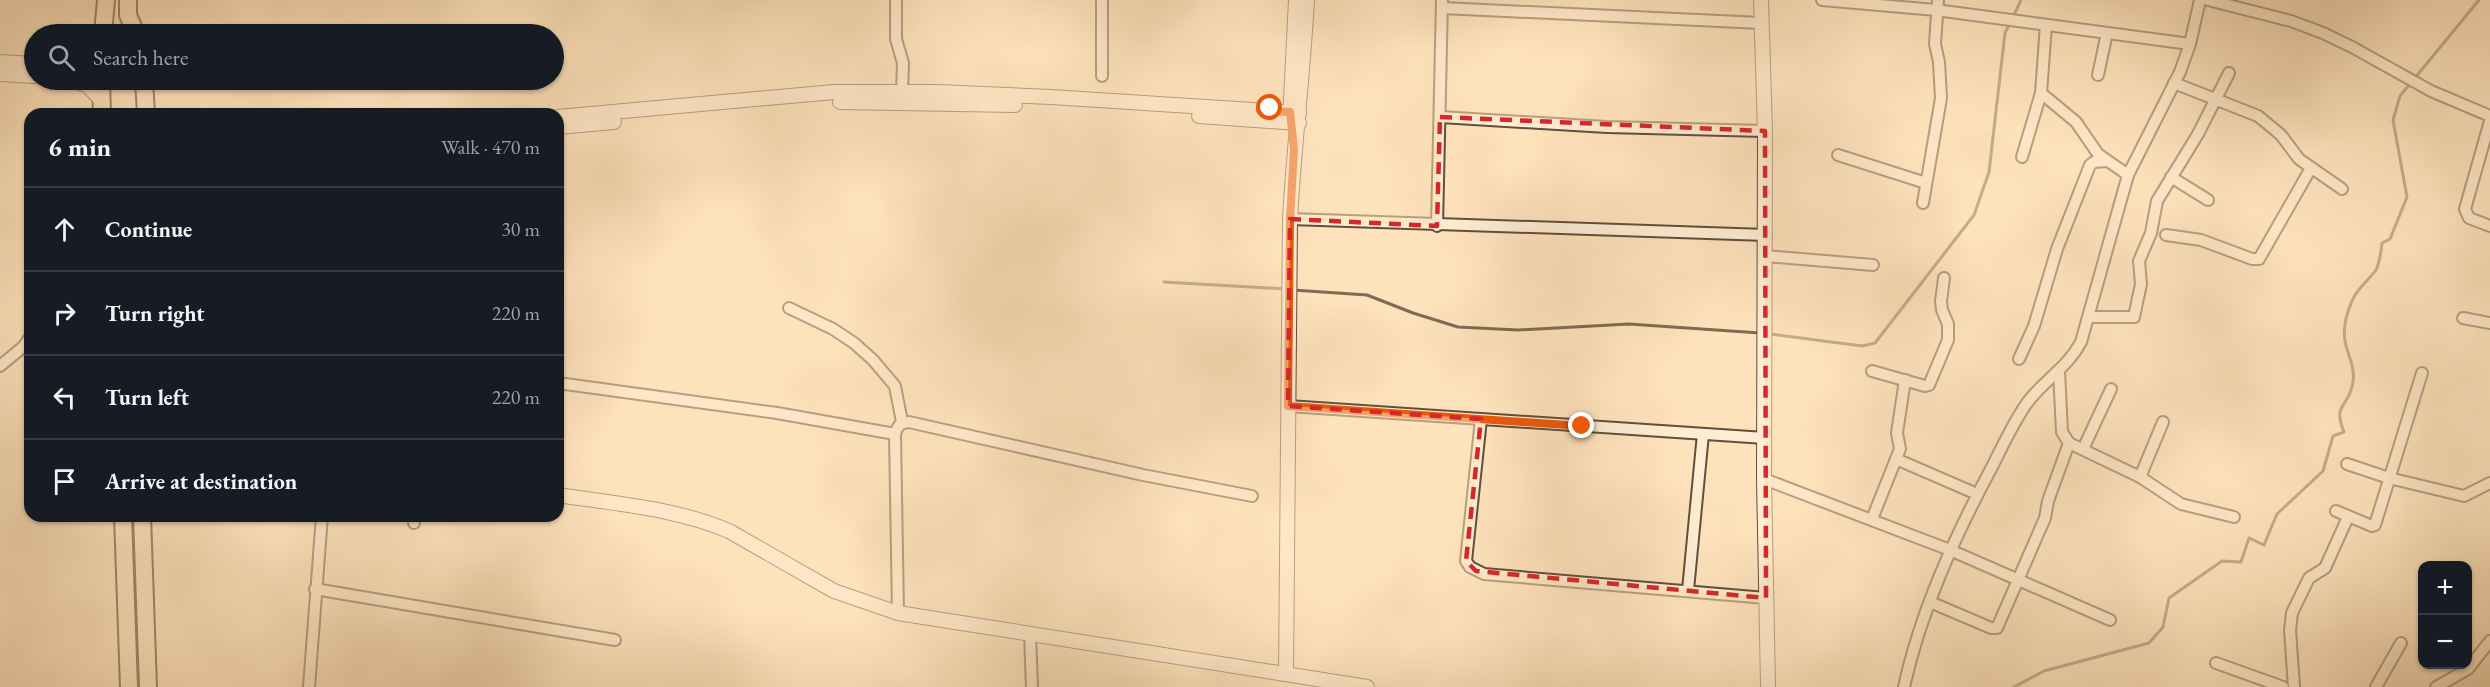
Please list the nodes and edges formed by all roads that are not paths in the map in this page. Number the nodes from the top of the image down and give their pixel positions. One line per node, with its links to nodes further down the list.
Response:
1 (106, 0): 14 (main road)
2 (128, 0): 15 (main road)
3 (896, 0): 31 (street)
4 (1102, 0): 25 (street)
5 (1296, 0): 27 (street)
6 (1307, 0): 40 (street)
7 (1761, 0): 13 (street)
8 (1822, 0): 12 (street)
9 (2200, 0): 18 (street)
10 (2208, 0): 38 (street)
11 (1442, 4): 13 (street); 39 (street)
12 (1937, 5): 16 (street); 51 (street)
13 (1761, 23): 43 (street)
14 (105, 24)
15 (132, 24)
16 (2046, 25): 17 (street); 32 (street)
17 (2107, 33): 18 (street); 24 (street)
18 (2190, 44): 26 (street)
19 (0, 62): 20 (street)
20 (24, 63)
21 (2229, 73): 33 (street)
22 (0, 74): 23 (street)
23 (24, 75)
24 (2098, 75)
25 (1102, 76)
26 (2174, 83): 33 (street); 49 (street)
27 (1292, 88): 37 (street); 40 (street)
28 (90, 90): 34 (street)
29 (101, 90): 34 (main road)
30 (145, 90): 35 (main road)
31 (902, 92): 36 (street); 37 (street)
32 (2041, 93): 46 (street); 47 (street)
33 (2216, 99): 48 (street); 50 (street)
34 (102, 108)
35 (146, 108)
36 (564, 116)
37 (1260, 116): 40 (street); 42 (street); 44 (street)
38 (2490, 116)
39 (1440, 117): 43 (street); 56 (street)
40 (1295, 118): 44 (street)
41 (2490, 121): 57 (street)
42 (564, 126)
43 (1765, 130): 58 (street)
44 (1293, 145): 55 (street)
45 (1838, 155): 51 (street)
46 (2022, 157)
47 (2107, 161): 49 (street); 68 (street)
48 (2311, 168): 52 (street); 59 (street)
49 (2128, 175): 64 (street)
50 (2171, 177): 53 (street); 64 (street)
51 (1926, 183): 54 (street)
52 (2342, 189)
53 (2208, 200)
54 (1923, 203)
55 (1290, 219): 56 (street); 76 (street)
56 (1437, 225): 58 (street)
57 (2490, 226)
58 (1766, 235): 60 (street)
59 (2166, 235)
60 (1766, 256): 61 (street); 82 (street)
61 (1874, 265)
62 (1944, 278): 73 (street)
63 (789, 308): 79 (street)
64 (2089, 317): 71 (street)
65 (2463, 318): 66 (street)
66 (2490, 323)
67 (24, 345): 69 (street)
68 (2019, 359)
69 (0, 366)
70 (1872, 370): 73 (street)
71 (2059, 370): 83 (street); 91 (street)
72 (2422, 373): 88 (street)
73 (1905, 380): 85 (street)
74 (564, 384): 80 (street)
75 (2111, 388): 84 (street)
76 (1288, 406): 77 (street); 114 (street)
77 (1481, 419): 81 (street); 104 (street)
78 (2163, 422): 87 (street)
79 (902, 423): 80 (street); 93 (street)
80 (895, 434): 107 (street)
81 (1703, 434): 82 (street); 104 (street)
82 (1765, 438): 89 (street)
83 (2069, 443): 84 (street); 102 (street)
84 (2083, 449): 87 (street)
85 (1896, 459): 91 (street); 97 (street)
86 (2347, 464): 88 (street)
87 (2140, 477): 95 (street)
88 (2389, 478): 90 (street); 96 (street)
89 (1764, 479): 97 (street); 105 (street)
90 (2490, 483)
91 (1977, 494): 101 (street)
92 (564, 496): 107 (street)
93 (1252, 496)
94 (2336, 511): 96 (street)
95 (2234, 517)
96 (2348, 517): 125 (street)
97 (1872, 519): 101 (street)
98 (123, 522): 117 (main road)
99 (142, 522): 118 (main road)
100 (321, 522): 103 (street)
101 (1950, 550): 102 (street); 106 (street)
102 (2019, 580): 106 (street); 108 (street)
103 (315, 589): 110 (street); 119 (street)
104 (1688, 590): 105 (street)
105 (1766, 598): 122 (street)
106 (1930, 602): 123 (street)
107 (898, 613): 109 (street)
108 (2110, 620)
109 (1030, 634): 114 (street); 120 (street)
110 (615, 640)
111 (2490, 641): 127 (street)
112 (2401, 643): 126 (street)
113 (2216, 663): 115 (street)
114 (1286, 673): 116 (street)
115 (2251, 682): 124 (street)
116 (1320, 684): 121 (street)
117 (129, 687)
118 (148, 687)
119 (309, 687)
120 (1032, 687)
121 (1367, 687)
122 (1768, 687)
123 (1904, 687)
124 (2283, 687)
125 (2294, 687)
126 (2376, 687)
127 (2436, 687)

